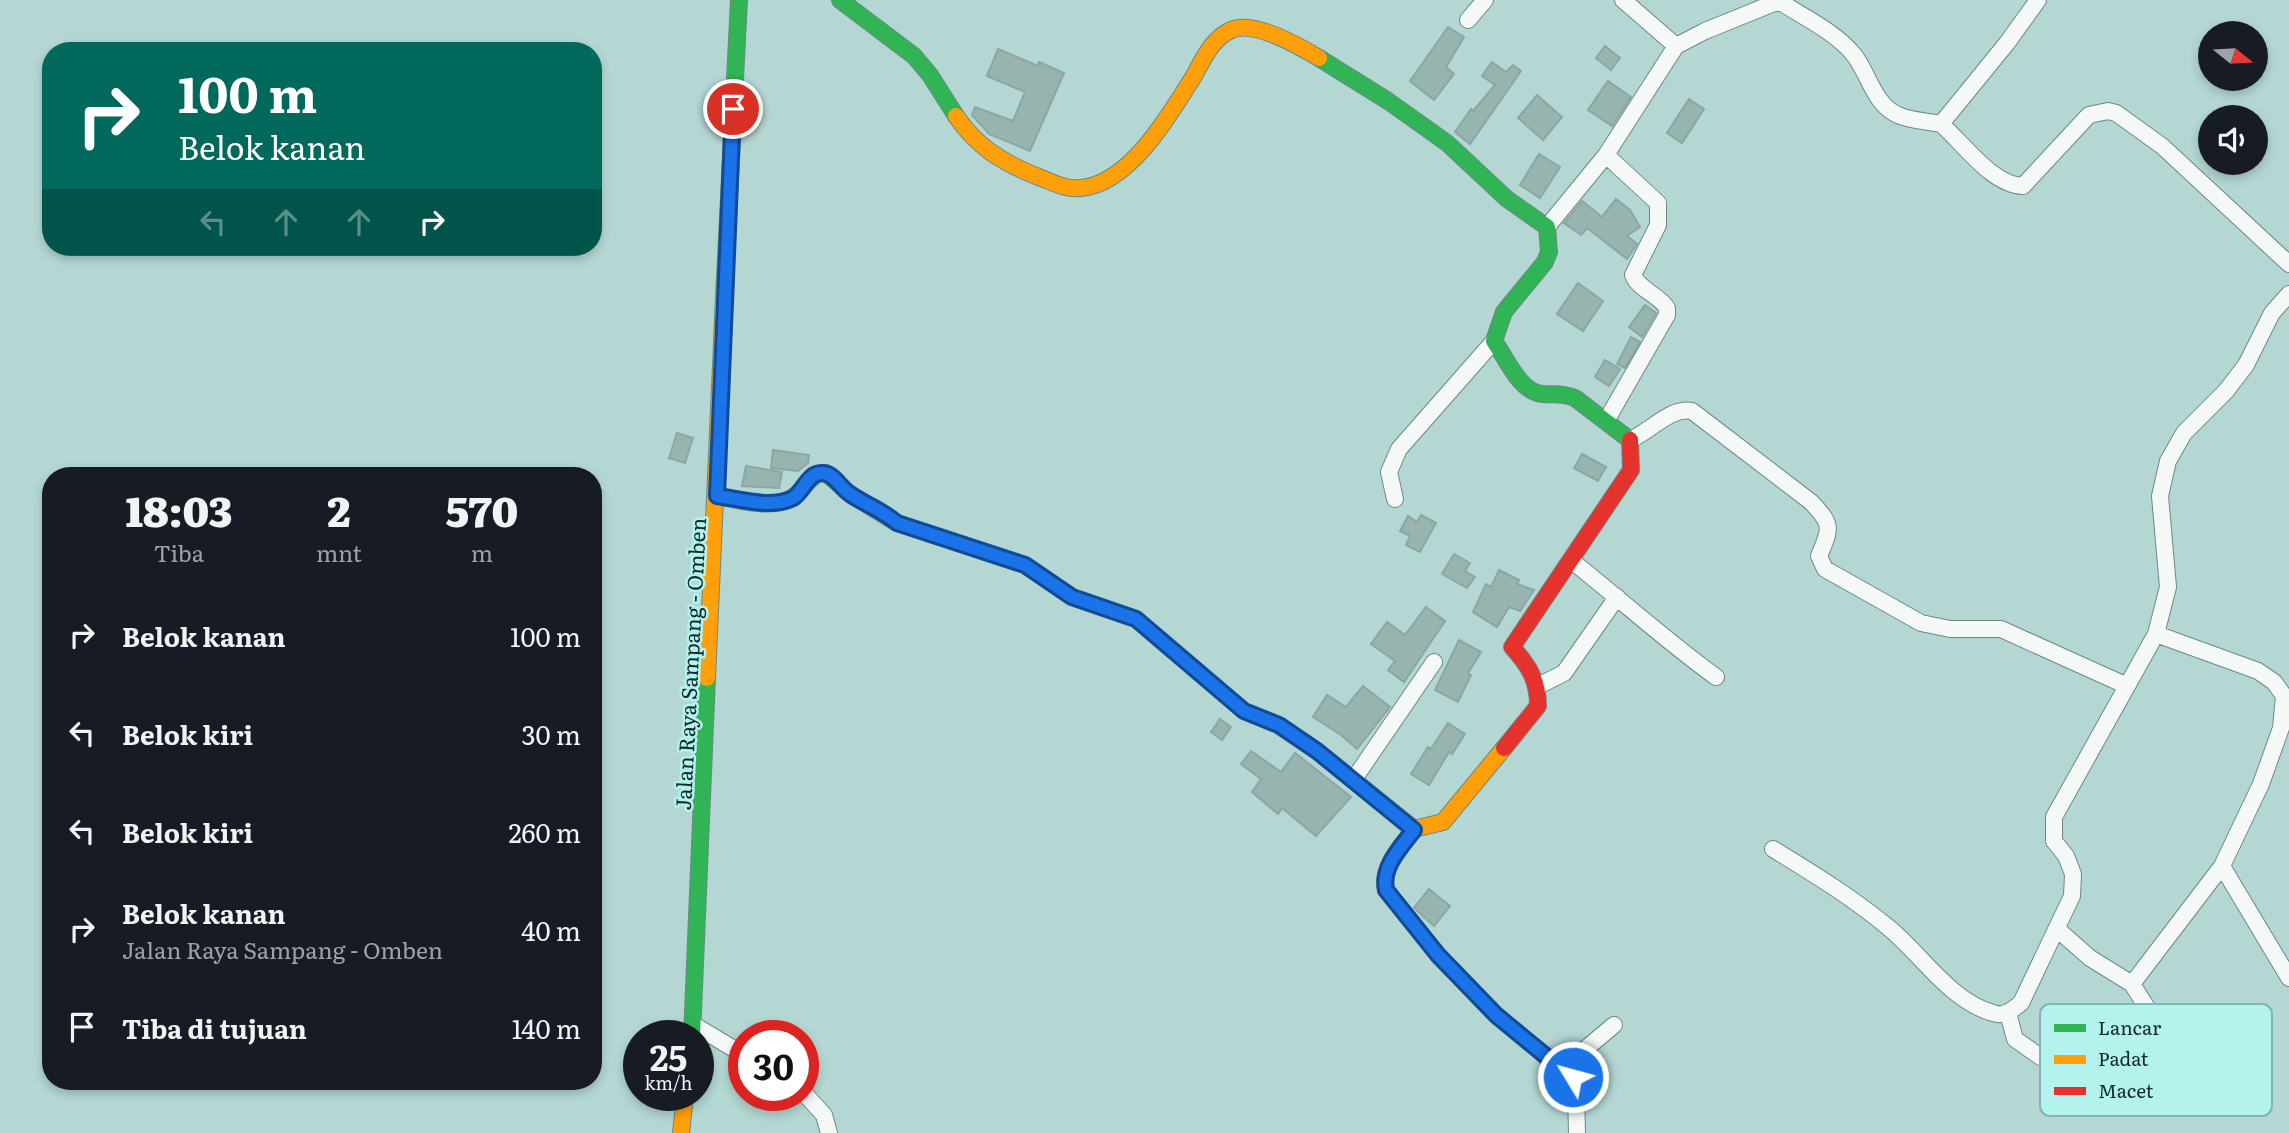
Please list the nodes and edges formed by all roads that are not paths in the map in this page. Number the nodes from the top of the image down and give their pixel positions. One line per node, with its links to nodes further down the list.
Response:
1 (739, 0): 17 (street, Jalan Raya Sampang - Omben)
2 (840, 0): 11 (street)
3 (1485, 0): 7 (street)
4 (1623, 0): 8 (street)
5 (1779, 0): 8 (street); 9 (street)
6 (2031, 3): 9 (street)
7 (1468, 20)
8 (1676, 46): 10 (street)
9 (1941, 124): 12 (street)
10 (1606, 155): 11 (street); 15 (street)
11 (1547, 227): 14 (street)
12 (2289, 264)
13 (2289, 295): 21 (street)
14 (1494, 341): 15 (street); 18 (street)
15 (1606, 421): 16 (street)
16 (1630, 440): 19 (street); 24 (street)
17 (717, 496): 26 (street); 35 (street, Jalan Raya Sampang - Omben)
18 (1395, 499)
19 (1572, 561): 20 (street); 25 (street)
20 (1617, 597): 23 (street); 25 (street)
21 (2156, 634): 24 (street); 29 (street)
22 (1434, 662): 26 (street)
23 (1716, 677)
24 (2125, 685): 30 (street)
25 (1538, 686): 27 (street)
26 (1353, 779): 27 (street)
27 (1414, 830): 38 (street)
28 (1773, 849): 34 (street)
29 (2222, 866): 31 (street); 32 (street)
30 (2056, 929): 32 (street); 34 (street)
31 (2289, 978)
32 (2132, 984): 33 (street)
33 (2144, 1004)
34 (2008, 1013): 37 (street)
35 (693, 1020)
36 (1614, 1024): 38 (street)
37 (2040, 1056)
38 (1570, 1062): 43 (street)
39 (819, 1110): 42 (street)
40 (683, 1111): 41 (street)
41 (681, 1133)
42 (829, 1133)
43 (1577, 1133)

